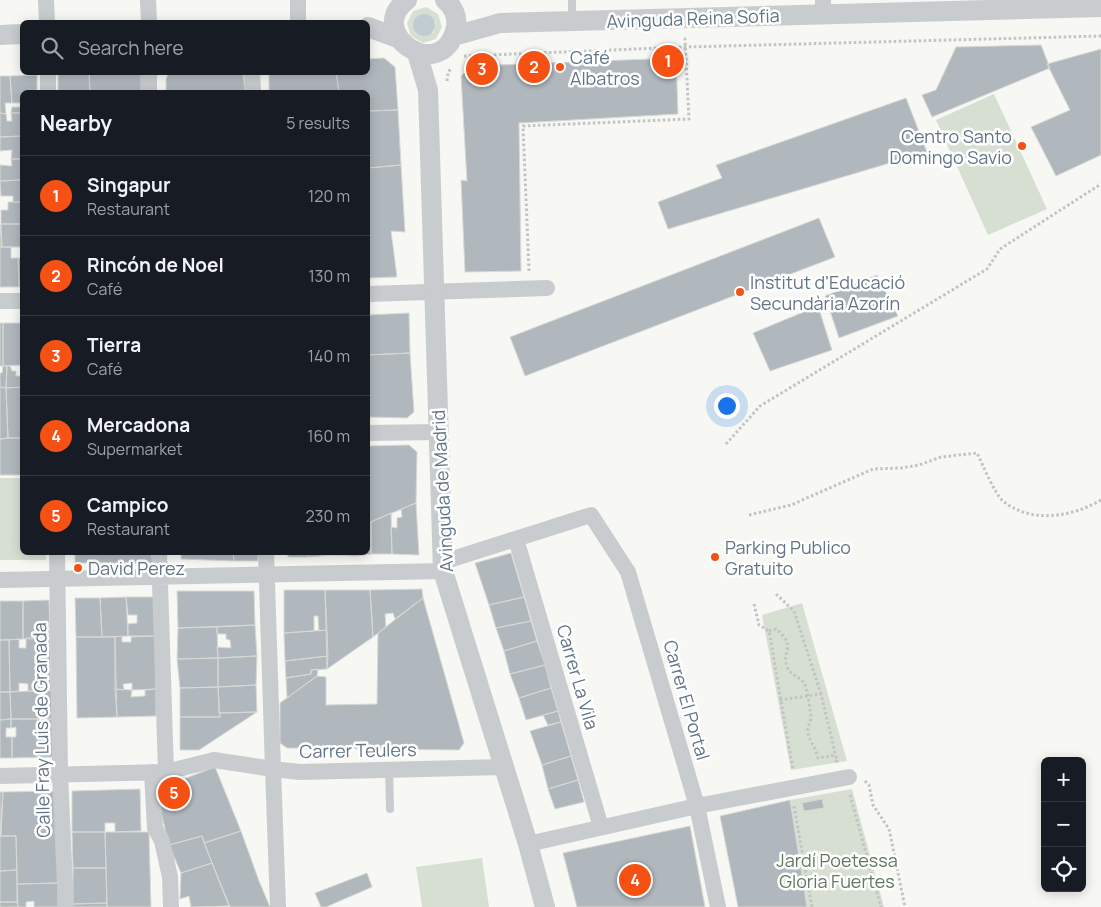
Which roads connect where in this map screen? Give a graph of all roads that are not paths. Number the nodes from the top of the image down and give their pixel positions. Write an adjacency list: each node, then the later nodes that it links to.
1 (46, 0): 10 (street)
2 (148, 0): 11 (street)
3 (298, 0): 12 (street)
4 (572, 0): 13 (lane)
5 (968, 5): 8 (street, Avinguda Reina Sofia); 9 (street, Avinguda Reina Sofia)
6 (450, 6): 14 (street, Avinguda Reina Sofia); 19 (street)
7 (402, 7): 15 (street); 20 (street)
8 (823, 7): 13 (street, Avinguda Reina Sofia)
9 (1101, 7)
10 (47, 20)
11 (149, 20)
12 (298, 20)
13 (572, 21): 14 (street, Avinguda Reina Sofia)
14 (495, 24): 19 (street, Avinguda Reina Sofia)
15 (370, 26)
16 (370, 28): 20 (street)
17 (0, 34): 18 (street)
18 (20, 34)
19 (454, 36): 21 (street)
20 (398, 38): 22 (street)
21 (439, 51): 22 (street); 29 (street, Avinguda de Madrid)
22 (417, 53): 29 (street, Avinguda de Madrid)
23 (48, 75): 26 (street)
24 (149, 75): 27 (street)
25 (252, 75): 28 (street)
26 (48, 90)
27 (150, 90)
28 (253, 90)
29 (428, 90): 31 (street, Avinguda de Madrid)
30 (547, 288): 31 (street)
31 (434, 292): 32 (street); 36 (street, Avinguda de Madrid)
32 (370, 294)
33 (0, 301): 34 (street)
34 (20, 301)
35 (370, 432): 36 (street)
36 (439, 432): 41 (street, Avinguda de Madrid)
37 (516, 539): 41 (street); 53 (street, Carrer El Portal); 55 (street, Carrer La Vila)
38 (57, 555): 44 (street, Calle Fray Luis de Granada)
39 (159, 555): 43 (street)
40 (266, 555): 42 (street)
41 (443, 566): 42 (street); 46 (street, Avinguda de Madrid)
42 (267, 575): 43 (street); 47 (street)
43 (159, 577): 44 (street); 49 (street)
44 (58, 579): 45 (street); 50 (street, Calle Fray Luis de Granada)
45 (0, 580)
46 (504, 767): 48 (street, Carrer Teulers); 56 (street, Avinguda de Madrid)
47 (273, 769): 48 (street, Carrer Teulers); 49 (street, Carrer Teulers); 59 (street)
48 (389, 769): 54 (lane)
49 (159, 772): 50 (street, Carrer Teulers); 58 (street)
50 (60, 774): 51 (street, Carrer Teulers); 57 (street, Calle Fray Luis de Granada)
51 (0, 776)
52 (849, 777): 53 (street)
53 (697, 806): 55 (street); 61 (street, Carrer El Portal)
54 (390, 809)
55 (601, 827): 56 (street)
56 (528, 844): 60 (street, Avinguda de Madrid)
57 (66, 907)
58 (171, 907)
59 (278, 907)
60 (545, 907)
61 (718, 907)

